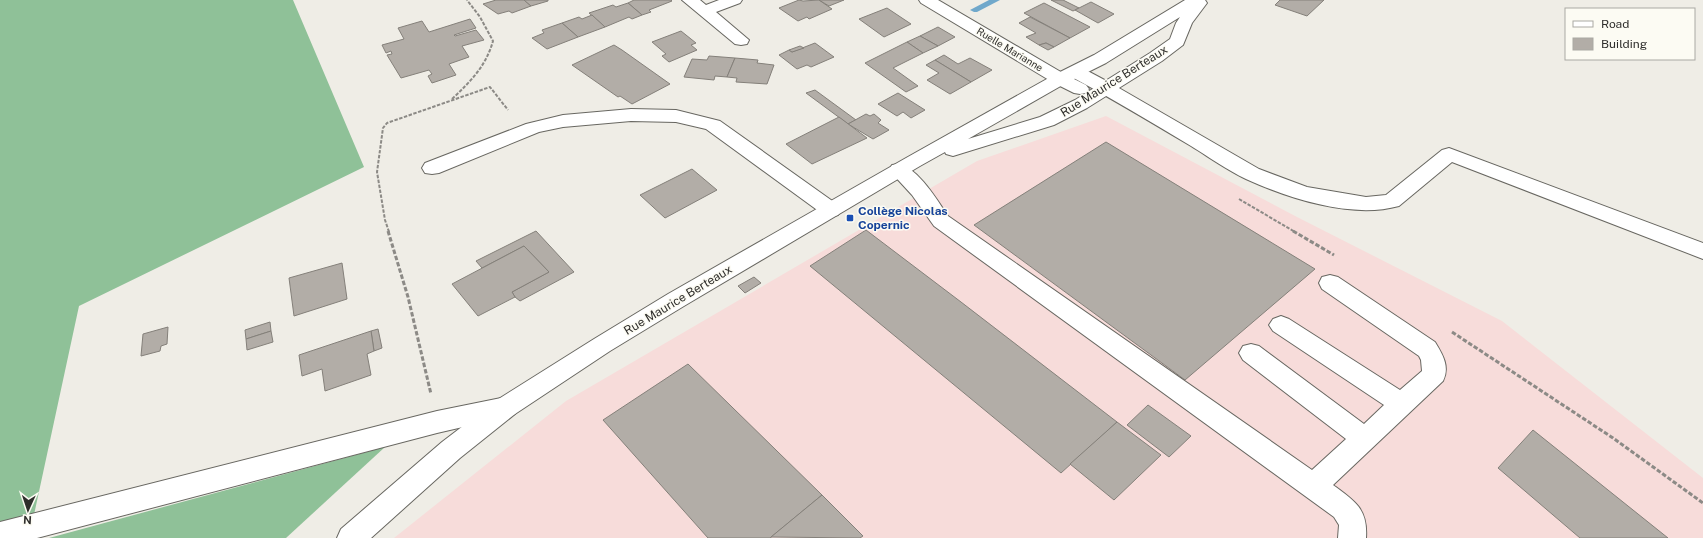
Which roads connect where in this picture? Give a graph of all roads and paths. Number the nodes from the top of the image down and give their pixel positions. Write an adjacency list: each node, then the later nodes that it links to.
1 (467, 0): 11 (path)
2 (690, 0): 7 (main road)
3 (734, 0): 7 (main road)
4 (927, 0): 9 (main road, Ruelle Marianne)
5 (1196, 0): 9 (main road, Rue Maurice Berteaux)
6 (1201, 0): 10 (main road, Rue Maurice Berteaux)
7 (704, 11): 8 (main road)
8 (741, 40)
9 (1068, 75): 10 (main road, Ruelle Marianne); 13 (main road, Rue Maurice Berteaux)
10 (1100, 92): 13 (main road, Rue Maurice Berteaux); 16 (main road, Ruelle Marianne)
11 (450, 101): 12 (path); 22 (path)
12 (508, 111)
13 (906, 166): 15 (main road, Rue Maurice Berteaux); 24 (main road)
14 (432, 168): 15 (main road)
15 (831, 210): 21 (main road, Rue Maurice Berteaux)
16 (1703, 251)
17 (1330, 283): 20 (main road)
18 (1280, 325): 20 (main road)
19 (1251, 353): 23 (main road)
20 (1402, 404): 23 (main road)
21 (506, 408): 22 (main road); 26 (main road, Rue Maurice Berteaux)
22 (437, 422): 25 (main road)
23 (1365, 439): 24 (main road)
24 (1314, 486): 27 (main road)
25 (0, 535)
26 (351, 538)
27 (1352, 538)

